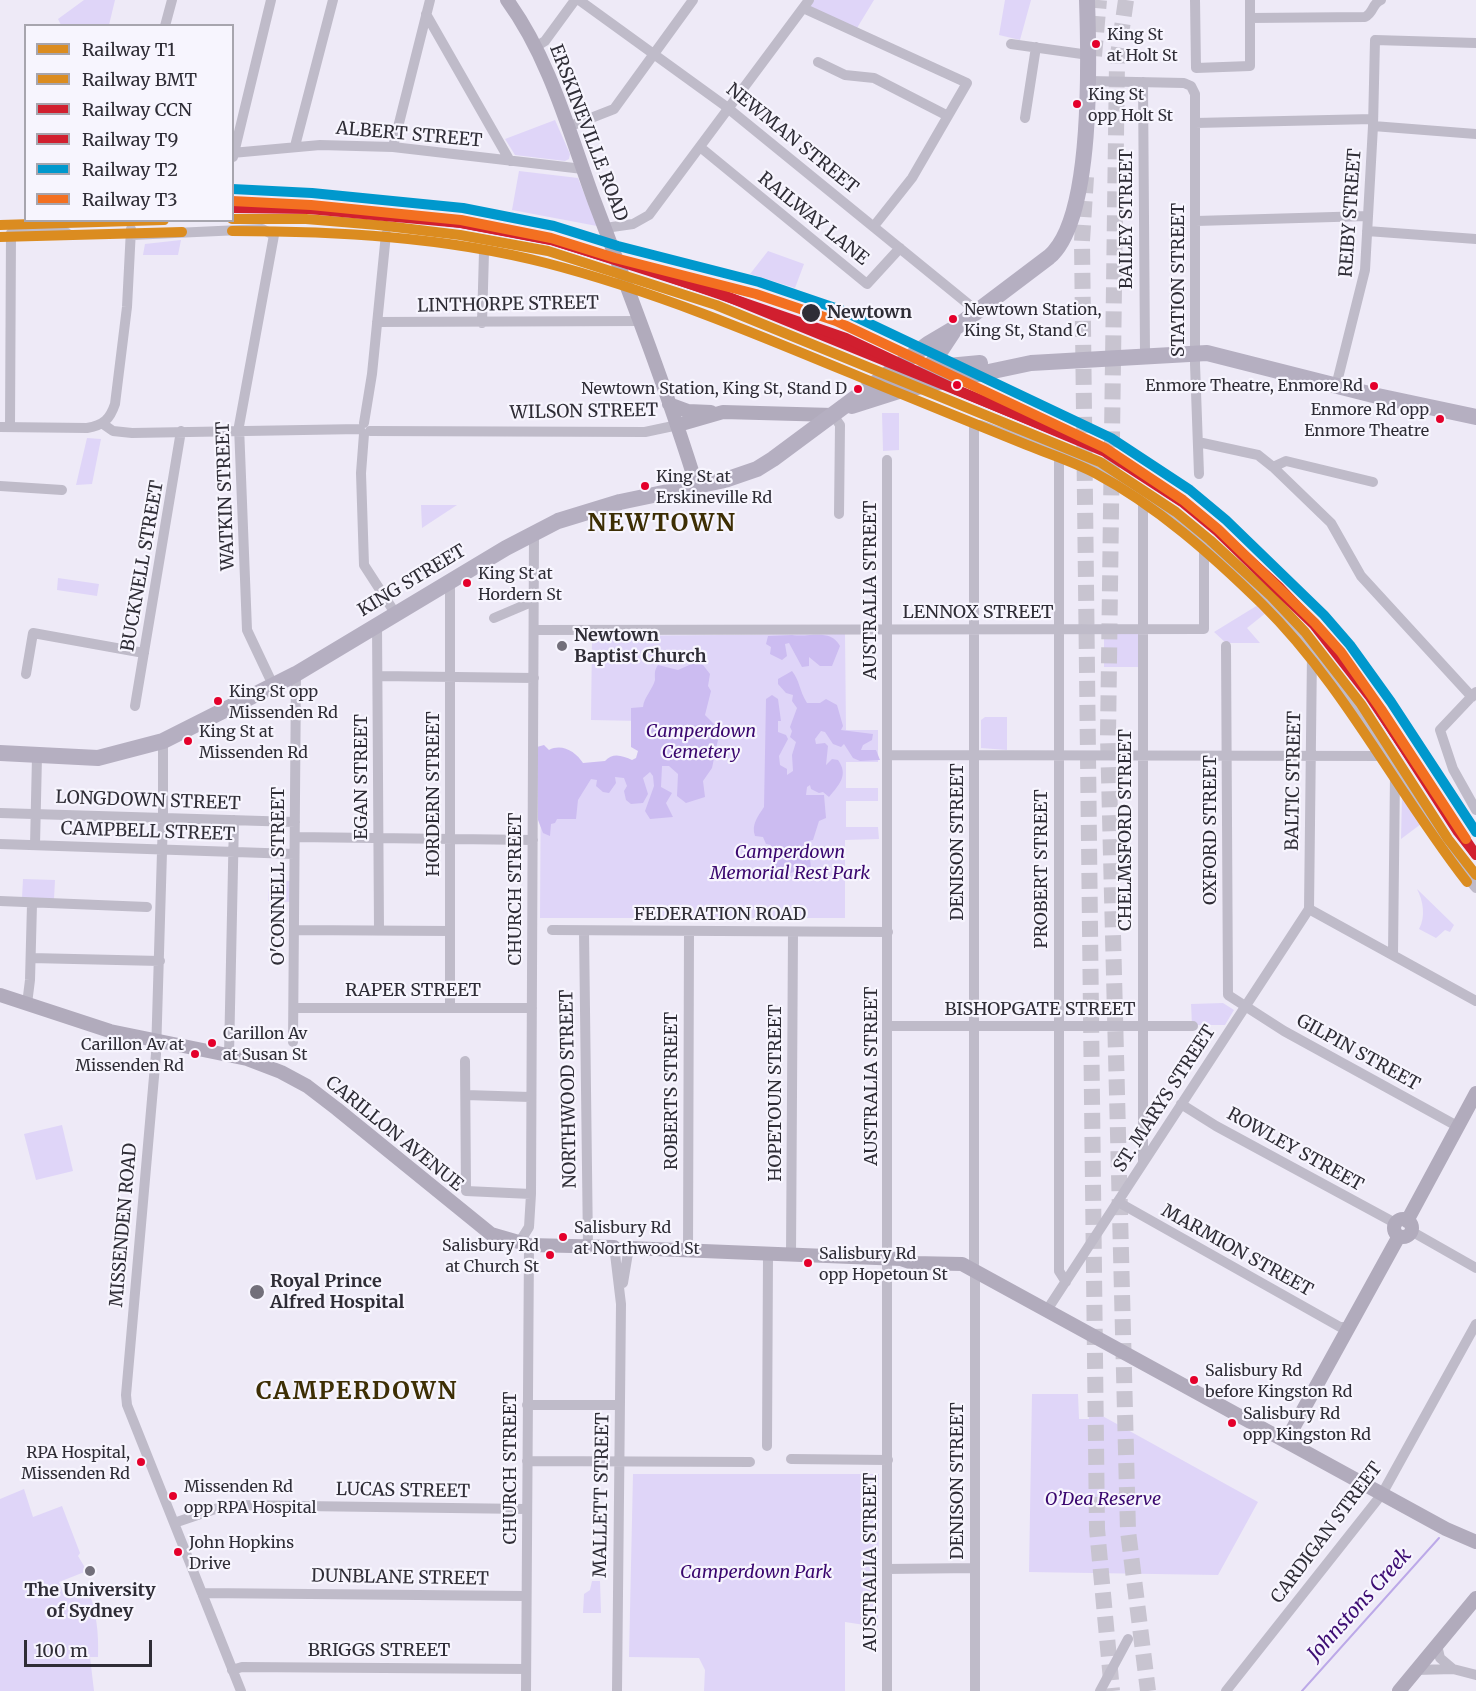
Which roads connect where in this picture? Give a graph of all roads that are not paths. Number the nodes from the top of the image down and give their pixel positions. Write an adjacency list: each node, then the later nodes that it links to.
1 (172, 0): 15 (street)
2 (271, 0): 35 (street)
3 (333, 0): 32 (street)
4 (430, 0): 13 (street)
5 (507, 0): 18 (main road, ERSKINEVILLE ROAD)
6 (577, 0): 18 (street); 20 (street, NEWMAN STREET)
7 (693, 0): 20 (street)
8 (1087, 0): 21 (highway, KING STREET)
9 (1195, 0): 14 (street)
10 (1250, 0): 14 (street)
11 (1381, 0): 14 (street)
12 (806, 4): 25 (street); 26 (street)
13 (426, 14): 33 (street); 37 (street)
14 (1250, 18)
15 (166, 24)
16 (1476, 43): 28 (street, REIBY STREET)
17 (1011, 44): 19 (street)
18 (537, 46): 30 (main road, ERSKINEVILLE ROAD)
19 (1036, 48): 21 (street); 27 (street)
20 (654, 53): 25 (street, NEWMAN STREET); 30 (street)
21 (1089, 55): 23 (highway, KING STREET)
22 (818, 62): 26 (street)
23 (1089, 81): 24 (street); 50 (highway, KING STREET)
24 (1143, 82): 29 (street, STATION STREET); 56 (street, BAILEY STREET)
25 (729, 108): 34 (street); 41 (street, NEWMAN STREET)
26 (948, 116): 41 (street)
27 (1025, 118)
28 (1373, 122): 29 (street); 31 (street); 39 (street, REIBY STREET)
29 (1195, 123): 40 (street, STATION STREET)
30 (568, 127): 38 (main road, ERSKINEVILLE ROAD)
31 (1476, 134)
32 (295, 146): 33 (street, ALBERT STREET); 36 (street, ALBERT STREET)
33 (393, 147): 37 (street, ALBERT STREET)
34 (700, 147): 42 (street); 47 (street, RAILWAY LANE)
35 (234, 150)
36 (234, 154)
37 (510, 161): 38 (street, ALBERT STREET)
38 (583, 169): 42 (main road, ERSKINEVILLE ROAD)
39 (1368, 216): 40 (street); 43 (street, REIBY STREET)
40 (1196, 221): 55 (street, STATION STREET)
41 (874, 226): 47 (street, NEWMAN STREET)
42 (606, 230): 51 (main road, ERSKINEVILLE ROAD)
43 (1367, 231): 46 (street); 60 (street, REIBY STREET)
44 (67, 233): 49 (street)
45 (386, 234): 52 (street)
46 (1476, 239)
47 (900, 248): 50 (street, NEWMAN STREET)
48 (484, 252): 53 (street)
49 (6, 284): 68 (street)
50 (978, 312): 54 (highway, KING STREET)
51 (640, 321): 53 (street, LINTHORPE STREET); 62 (main road, ERSKINEVILLE ROAD)
52 (377, 322): 53 (street, LINTHORPE STREET); 69 (street)
53 (482, 322)
54 (955, 328): 58 (highway, KING STREET); 59 (highway, KING STREET)
55 (1196, 352): 56 (highway); 60 (highway); 72 (street, STATION STREET)
56 (1145, 355): 57 (highway)
57 (1031, 363): 58 (highway); 61 (highway)
58 (929, 370): 59 (highway); 61 (highway, KING STREET)
59 (874, 385): 64 (highway, KING STREET)
60 (1336, 386): 65 (highway)
61 (913, 388): 64 (highway, KING STREET)
62 (669, 404): 63 (main road); 67 (main road, ERSKINEVILLE ROAD)
63 (723, 412): 64 (main road, WILSON STREET); 67 (main road, WILSON STREET)
64 (835, 413): 79 (highway, KING STREET); 82 (street)
65 (1476, 417)
66 (103, 424): 68 (street, WILSON STREET); 70 (street, WILSON STREET); 71 (street, WATKIN STREET)
67 (678, 425): 69 (street, WILSON STREET); 79 (main road, ERSKINEVILLE ROAD)
68 (5, 427)
69 (365, 429): 71 (street, WILSON STREET); 87 (street)
70 (181, 431): 71 (street, WILSON STREET); 96 (street, BUCKNELL STREET)
71 (240, 431): 103 (street, WATKIN STREET)
72 (1198, 442): 75 (street); 76 (street, STATION STREET)
73 (1059, 454): 81 (street); 91 (street, DENISON STREET); 92 (street, PROBERT STREET)
74 (887, 460): 90 (street, AUSTRALIA STREET)
75 (1273, 468): 77 (street); 104 (street)
76 (1199, 474)
77 (1373, 482)
78 (0, 485): 80 (street)
79 (697, 487): 83 (highway, KING STREET)
80 (62, 490)
81 (1143, 498): 84 (street); 93 (street, CHELMSFORD STREET)
82 (839, 514)
83 (534, 533): 85 (highway, KING STREET); 86 (street, CHURCH STREET)
84 (1204, 544): 93 (street, LENNOX STREET); 97 (street)
85 (450, 580): 87 (highway, KING STREET); 101 (street, HORDERN STREET)
86 (534, 601): 88 (street); 94 (street, CHURCH STREET)
87 (395, 613): 89 (highway, KING STREET)
88 (494, 618)
89 (377, 624): 99 (highway, KING STREET); 100 (street, EGAN STREET)
90 (888, 629): 91 (street, LENNOX STREET); 94 (street, LENNOX STREET); 108 (street, AUSTRALIA STREET)
91 (974, 629): 92 (street, LENNOX STREET); 109 (street, DENISON STREET)
92 (1059, 629): 93 (street, LENNOX STREET); 110 (street, PROBERT STREET)
93 (1143, 629): 112 (street, CHELMSFORD STREET)
94 (535, 630): 102 (street, CHURCH STREET)
95 (1226, 646): 113 (street, OXFORD STREET)
96 (144, 653): 98 (street); 105 (street, BUCKNELL STREET)
97 (1312, 653): 114 (street, BALTIC STREET); 115 (street)
98 (26, 674)
99 (296, 674): 103 (highway, KING STREET); 122 (street, O'CONNELL STREET)
100 (379, 676): 101 (street); 124 (street, EGAN STREET)
101 (450, 677): 102 (street); 125 (street, HORDERN STREET)
102 (534, 678): 126 (street, CHURCH STREET)
103 (273, 685): 106 (highway, KING STREET)
104 (1474, 694): 117 (street)
105 (135, 706)
106 (163, 741): 111 (highway, KING STREET); 120 (street, MISSENDEN ROAD)
107 (0, 753): 111 (highway, KING STREET)
108 (888, 755): 109 (street); 144 (street, AUSTRALIA STREET)
109 (975, 755): 110 (street); 156 (street, DENISON STREET)
110 (1059, 755): 112 (street); 157 (street, PROBERT STREET)
111 (38, 756): 119 (street)
112 (1142, 756): 113 (street); 158 (street, CHELMSFORD STREET)
113 (1227, 756): 114 (street); 151 (street, OXFORD STREET)
114 (1311, 756): 115 (street); 136 (street, BALTIC STREET)
115 (1384, 756): 116 (street)
116 (1395, 773): 132 (street); 145 (street)
117 (1476, 810)
118 (0, 813): 119 (street, LONGDOWN STREET)
119 (36, 814): 120 (street, LONGDOWN STREET); 128 (street)
120 (163, 818): 121 (street, LONGDOWN STREET); 129 (street, MISSENDEN ROAD)
121 (234, 820): 122 (street, LONGDOWN STREET); 130 (street)
122 (295, 822): 123 (street, O'CONNELL STREET)
123 (295, 837): 124 (street); 131 (street, O'CONNELL STREET)
124 (377, 838): 125 (street); 138 (street, EGAN STREET)
125 (450, 838): 126 (street); 142 (street, HORDERN STREET)
126 (533, 840): 154 (street, CHURCH STREET)
127 (0, 844): 128 (street, CAMPBELL STREET)
128 (34, 845): 129 (street, CAMPBELL STREET)
129 (162, 850): 130 (street, CAMPBELL STREET); 147 (street, MISSENDEN ROAD)
130 (233, 852): 131 (street, CAMPBELL STREET); 162 (street)
131 (294, 854): 137 (street, O'CONNELL STREET)
132 (1476, 888)
133 (0, 901): 134 (street)
134 (32, 904): 135 (street); 146 (street)
135 (147, 907)
136 (1309, 909): 145 (street); 151 (street, ST. MARYS STREET)
137 (295, 930): 138 (street); 153 (street, O'CONNELL STREET)
138 (379, 930): 142 (street)
139 (552, 930): 140 (street, FEDERATION ROAD)
140 (584, 931): 141 (street, FEDERATION ROAD); 174 (street, NORTHWOOD STREET)
141 (689, 931): 143 (street, FEDERATION ROAD); 176 (street, ROBERTS STREET)
142 (450, 932): 152 (street, HORDERN STREET)
143 (793, 932): 144 (street, FEDERATION ROAD); 178 (street, HOPETOUN STREET)
144 (888, 932): 155 (street, AUSTRALIA STREET)
145 (1393, 954): 149 (street)
146 (32, 958): 147 (street); 150 (street)
147 (160, 961): 160 (street, MISSENDEN ROAD)
148 (0, 996): 150 (main road, CARILLON AVENUE)
149 (1476, 1001)
150 (27, 1004): 160 (main road, CARILLON AVENUE)
151 (1245, 1006): 167 (street, ST. MARYS STREET); 168 (street, GILPIN STREET)
152 (450, 1007): 153 (street, RAPER STREET); 154 (street, RAPER STREET)
153 (295, 1008): 161 (street, O'CONNELL STREET)
154 (532, 1008): 166 (street, CHURCH STREET)
155 (888, 1026): 156 (street, BISHOPGATE STREET); 179 (street, AUSTRALIA STREET)
156 (975, 1026): 157 (street, BISHOPGATE STREET); 180 (street, DENISON STREET)
157 (1059, 1026): 158 (street, BISHOPGATE STREET); 182 (street, PROBERT STREET)
158 (1143, 1026): 159 (street, BISHOPGATE STREET); 169 (street, CHELMSFORD STREET)
159 (1193, 1026)
160 (157, 1040): 162 (main road, CARILLON AVENUE); 198 (street, MISSENDEN ROAD)
161 (293, 1042)
162 (229, 1055): 173 (main road, CARILLON AVENUE)
163 (465, 1061): 165 (street)
164 (1476, 1094): 168 (main road)
165 (466, 1095): 166 (street); 170 (street)
166 (530, 1097): 170 (street, CHURCH STREET)
167 (1181, 1104): 169 (street, ST. MARYS STREET); 172 (street, ROWLEY STREET)
168 (1457, 1126): 172 (main road)
169 (1143, 1162): 171 (street, ST. MARYS STREET)
170 (531, 1194): 173 (street, CHURCH STREET)
171 (1118, 1202): 182 (street, ST. MARYS STREET); 185 (street, MARMION STREET)
172 (1403, 1228): 181 (street, ROWLEY STREET); 185 (main road)
173 (524, 1244): 174 (main road, CARILLON AVENUE); 187 (street, CHURCH STREET)
174 (588, 1247): 175 (main road, CARILLON AVENUE)
175 (621, 1251): 176 (main road, CARILLON AVENUE); 188 (street, MALLETT STREET)
176 (688, 1251): 177 (main road, CARILLON AVENUE)
177 (768, 1255): 178 (main road, CARILLON AVENUE); 190 (street)
178 (791, 1255): 179 (main road, CARILLON AVENUE)
179 (894, 1259): 180 (main road, CARILLON AVENUE); 193 (street, AUSTRALIA STREET)
180 (974, 1267): 183 (main road); 186 (main road); 200 (street, DENISON STREET)
181 (1476, 1268)
182 (1066, 1282): 183 (street, ST. MARYS STREET)
183 (1049, 1307): 186 (main road)
184 (1476, 1324): 196 (street, CARDIGAN STREET)
185 (1343, 1330): 189 (main road)
186 (1108, 1343): 189 (main road)
187 (527, 1405): 188 (street); 194 (street, CHURCH STREET)
188 (620, 1405): 192 (street, MALLETT STREET)
189 (1286, 1441): 196 (main road)
190 (767, 1446)
191 (791, 1459): 193 (street)
192 (619, 1460): 194 (street); 195 (street); 214 (street, MALLETT STREET)
193 (888, 1460): 201 (street, AUSTRALIA STREET)
194 (527, 1461): 197 (street, CHURCH STREET)
195 (750, 1462)
196 (1382, 1494): 199 (main road); 218 (street, CARDIGAN STREET)
197 (526, 1509): 198 (street, LUCAS STREET); 203 (street, CHURCH STREET)
198 (174, 1523): 202 (street, MISSENDEN ROAD)
199 (1476, 1542)
200 (975, 1568): 201 (street); 216 (street, DENISON STREET)
201 (887, 1569): 215 (street, AUSTRALIA STREET)
202 (202, 1593): 203 (street, DUNBLANE STREET); 209 (street, MISSENDEN ROAD)
203 (526, 1596): 207 (street, CHURCH STREET)
204 (1476, 1598): 206 (main road)
205 (1128, 1639): 217 (street)
206 (1437, 1646): 208 (street); 210 (main road)
207 (526, 1669): 209 (street, BRIGGS STREET); 213 (street, CHURCH STREET)
208 (1453, 1669): 210 (street); 211 (street)
209 (232, 1670): 212 (street, MISSENDEN ROAD)
210 (1416, 1670): 219 (main road)
211 (1476, 1675)
212 (241, 1691)
213 (526, 1691)
214 (617, 1691)
215 (887, 1691)
216 (975, 1691)
217 (1100, 1691)
218 (1226, 1691)
219 (1399, 1691)

